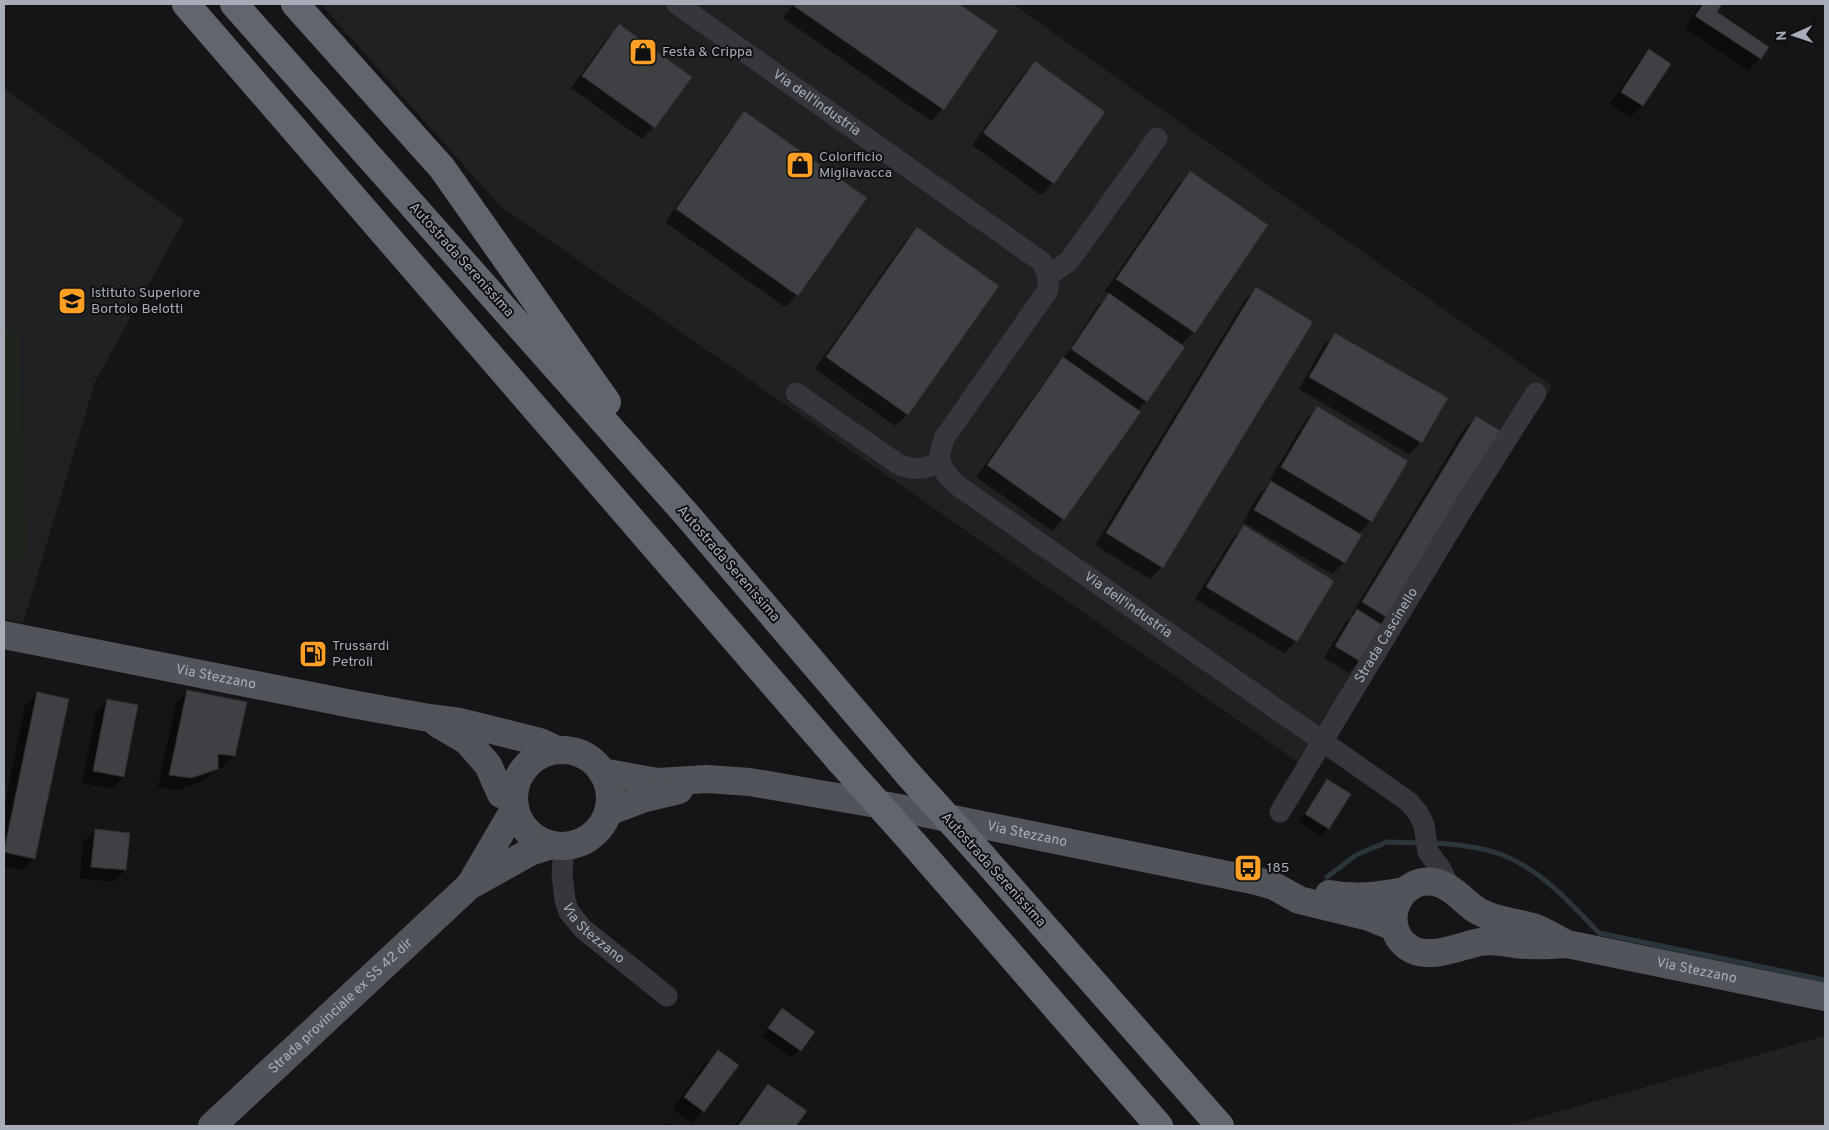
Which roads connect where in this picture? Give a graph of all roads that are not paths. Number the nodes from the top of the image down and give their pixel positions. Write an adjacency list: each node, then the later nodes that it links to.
1 (186, 4): 32 (highway, bridge)
2 (234, 4): 10 (highway, Autostrada Serenissima)
3 (294, 4): 10 (highway)
4 (677, 4): 6 (street, Via dell'industria)
5 (1157, 138): 6 (street)
6 (1048, 276): 9 (street)
7 (796, 393): 9 (street)
8 (1536, 393): 13 (street, Strada Cascinello)
9 (939, 462): 13 (street, Via dell'industria)
10 (687, 515): 33 (highway, Autostrada Serenissima, bridge)
11 (4, 635): 12 (main road, Via Stezzano)
12 (429, 718): 14 (main road, Via Stezzano); 17 (main road, Via Stezzano)
13 (1322, 741): 19 (street, Strada Cascinello); 21 (street)
14 (557, 750): 15 (main road, Via Stezzano); 17 (main road)
15 (602, 772): 16 (main road, Via Stezzano); 18 (main road)
16 (750, 782): 18 (main road, Via Stezzano); 23 (main road, Via Stezzano)
17 (514, 803): 20 (main road, Via Stezzano); 22 (main road, Strada provinciale ex SS 42 dir)
18 (608, 812): 20 (main road)
19 (1280, 812)
20 (558, 846): 22 (main road, Strada provinciale ex SS 42 dir); 29 (street, Via Stezzano)
21 (1428, 852): 24 (street); 25 (street)
22 (470, 886): 31 (main road, Strada provinciale ex SS 42 dir)
23 (1274, 886): 24 (main road, Via Stezzano); 26 (main road, Via Stezzano)
24 (1408, 889): 25 (main road, Via Stezzano); 26 (main road)
25 (1452, 890): 27 (main road, Via Stezzano); 28 (main road)
26 (1394, 927): 28 (main road, Via Stezzano)
27 (1567, 944): 28 (main road, Via Stezzano); 30 (main road, Via Stezzano)
28 (1437, 952)
29 (667, 996)
30 (1825, 997)
31 (212, 1126)
32 (1160, 1126)
33 (1220, 1126)

